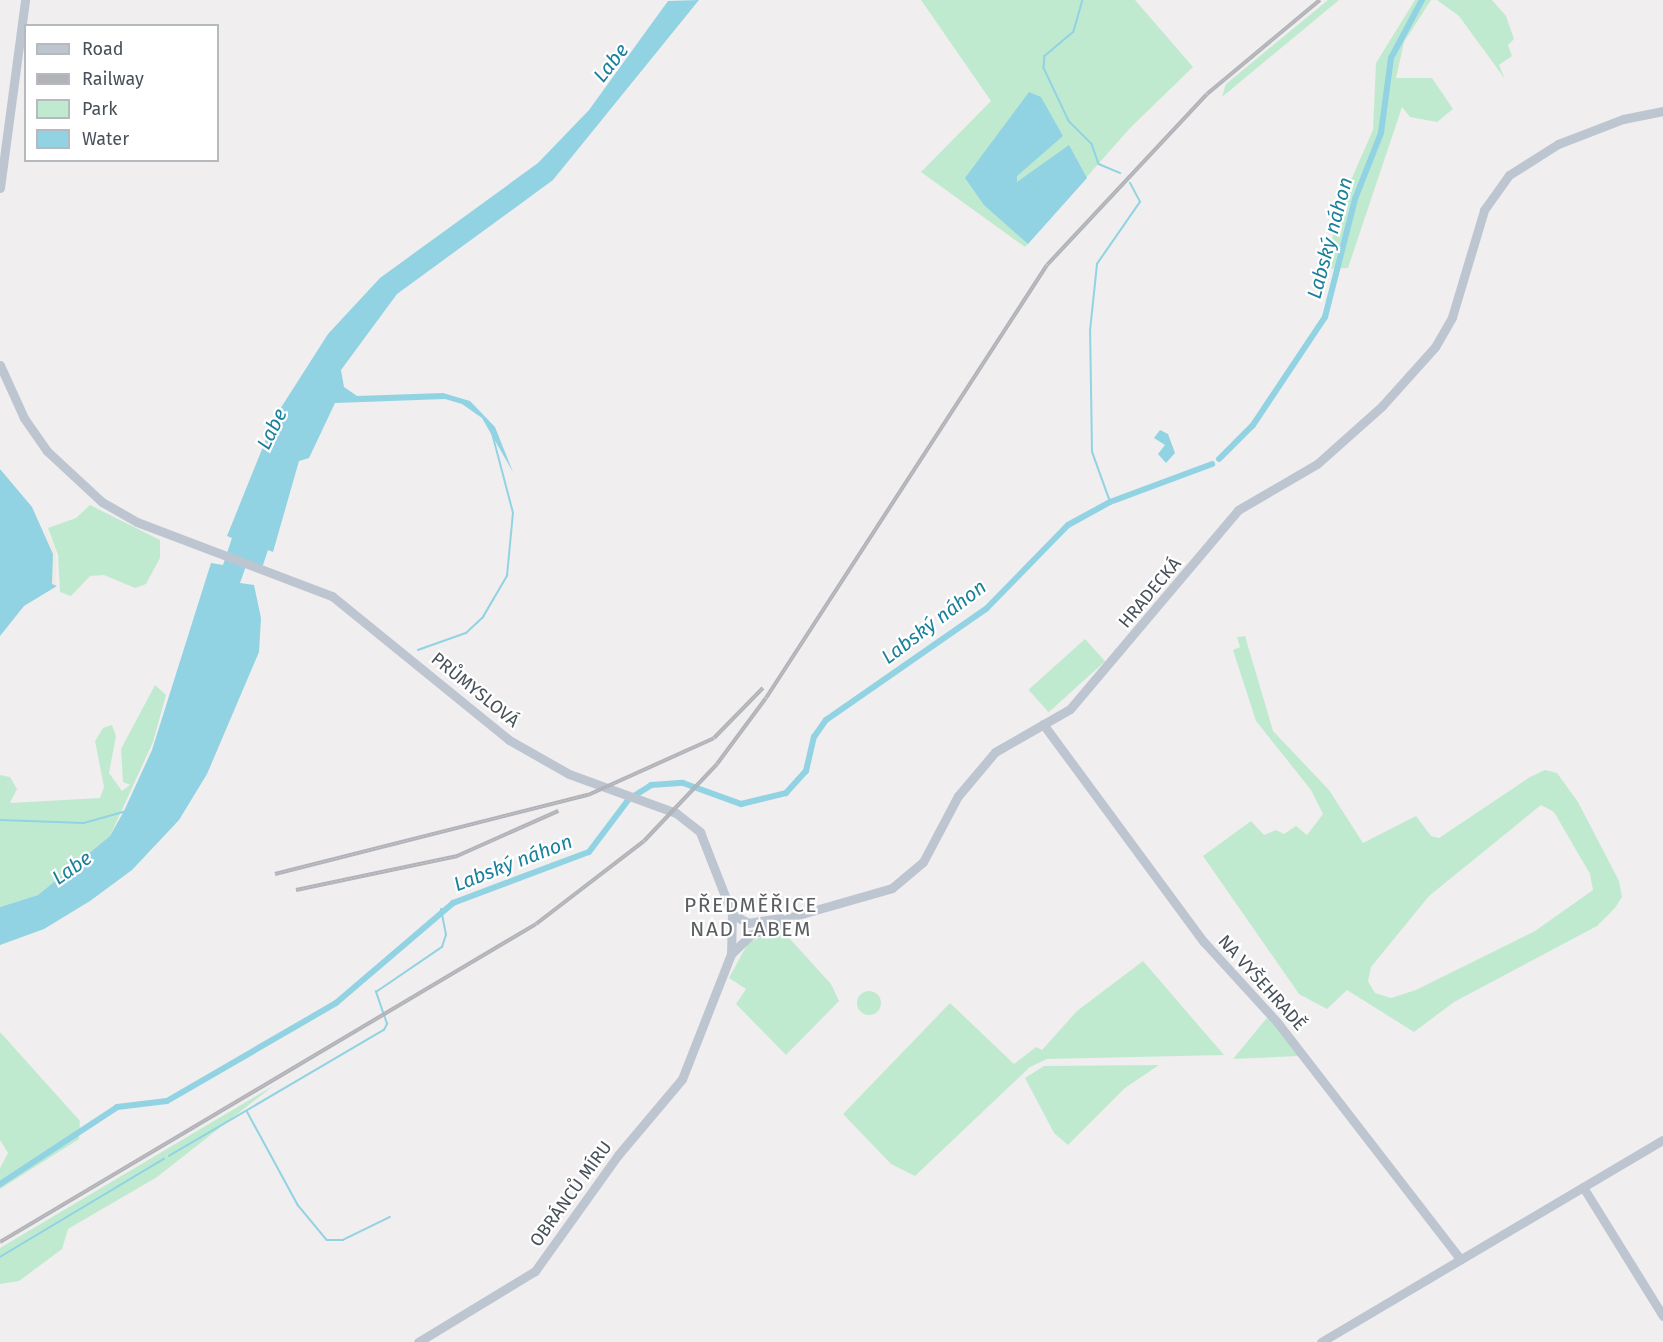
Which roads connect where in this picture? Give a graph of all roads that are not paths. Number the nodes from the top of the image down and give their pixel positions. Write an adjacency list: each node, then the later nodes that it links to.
1 (25, 0): 3 (street)
2 (1663, 111): 5 (street, HRADECKÁ)
3 (0, 188)
4 (0, 365): 6 (street, PRŮMYSLOVÁ)
5 (1043, 724): 7 (street, OBRÁNCŮ MÍRU); 12 (street, NA VYŠEHRADĚ)
6 (732, 914): 7 (street); 8 (street, PRŮMYSLOVÁ)
7 (791, 917): 9 (street, OBRÁNCŮ MÍRU)
8 (732, 937): 9 (street, OBRÁNCŮ MÍRU)
9 (731, 954): 14 (street, OBRÁNCŮ MÍRU)
10 (1663, 1140): 11 (street)
11 (1583, 1187): 12 (street); 13 (street)
12 (1460, 1259): 15 (street)
13 (1663, 1316)
14 (418, 1342)
15 (1321, 1342)

